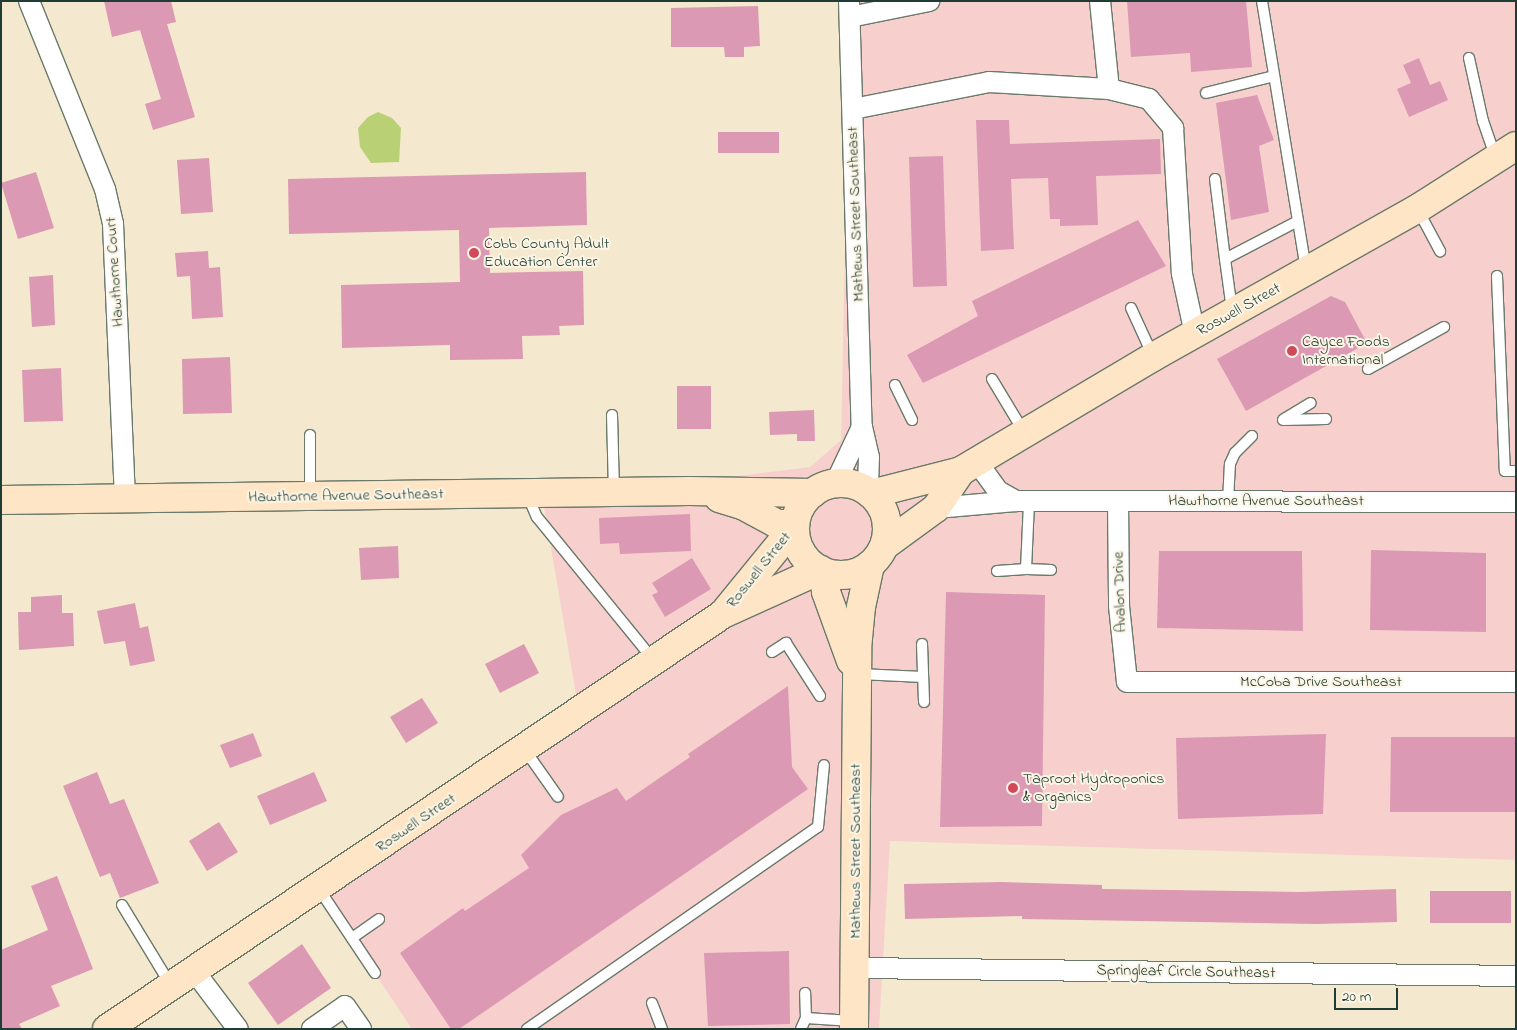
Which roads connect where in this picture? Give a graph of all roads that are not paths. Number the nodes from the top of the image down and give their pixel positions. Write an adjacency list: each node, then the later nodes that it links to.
1 (28, 1): 43 (street, Hawthorne Court)
2 (929, 1): 5 (street)
3 (1100, 1): 8 (street)
4 (1262, 1): 7 (lane)
5 (850, 9): 10 (street, Mathews Street Southeast)
6 (1469, 58): 11 (lane)
7 (1274, 76): 9 (lane); 14 (lane)
8 (1109, 88): 10 (street); 22 (street)
9 (1206, 93)
10 (853, 109): 31 (street, Mathews Street Southeast)
11 (1510, 151): 13 (street, Roswell Street)
12 (1215, 179): 16 (lane)
13 (1417, 209): 15 (lane); 17 (street, Roswell Street)
14 (1298, 220): 16 (lane); 17 (lane)
15 (1440, 251)
16 (1225, 259): 20 (lane)
17 (1307, 272): 20 (street, Roswell Street)
18 (1497, 276): 36 (lane)
19 (1131, 308): 23 (lane)
20 (1232, 314): 22 (street, Roswell Street)
21 (1444, 327): 24 (lane)
22 (1195, 334): 23 (street, Roswell Street)
23 (1153, 357): 32 (street, Roswell Street)
24 (1368, 369)
25 (992, 379): 32 (lane)
26 (896, 385): 30 (lane)
27 (1311, 404): 29 (lane)
28 (612, 415): 39 (lane)
29 (1326, 419)
30 (912, 420)
31 (862, 427): 37 (street, Mathews Street Southeast); 40 (street, Mathews Street Southeast)
32 (1025, 434): 35 (street, Roswell Street)
33 (310, 435): 42 (lane)
34 (1252, 436): 45 (lane)
35 (969, 467): 40 (street, Roswell Street); 46 (street); 49 (street, Roswell Street)
36 (1516, 471)
37 (824, 488): 38 (street, Hawthorne Avenue Southeast); 40 (street); 50 (street)
38 (690, 491): 39 (street, Hawthorne Avenue Southeast); 50 (street, Hawthorne Avenue Southeast)
39 (614, 492): 41 (street, Hawthorne Avenue Southeast)
40 (869, 493): 51 (street)
41 (527, 494): 42 (street, Hawthorne Avenue Southeast); 59 (lane)
42 (310, 497): 43 (street, Hawthorne Avenue Southeast)
43 (125, 499): 44 (street, Hawthorne Avenue Southeast)
44 (1, 500)
45 (1228, 501): 47 (street, Hawthorne Avenue Southeast); 48 (street, Hawthorne Avenue Southeast)
46 (1023, 502): 47 (street, Hawthorne Avenue Southeast); 49 (street, Hawthorne Avenue Southeast); 52 (lane)
47 (1118, 502): 62 (street, Avalon Drive)
48 (1516, 502)
49 (936, 508): 51 (street, Roswell Street)
50 (795, 525): 54 (street); 56 (street, Roswell Street)
51 (877, 556): 54 (street); 60 (street, Mathews Street Southeast)
52 (1026, 570): 53 (lane); 55 (lane)
53 (1051, 570)
54 (821, 571): 56 (street, Roswell Street); 60 (street, Mathews Street Southeast)
55 (997, 571)
56 (723, 614): 59 (street, Roswell Street)
57 (922, 644): 61 (lane)
58 (772, 652): 64 (lane)
59 (655, 661): 66 (street, Roswell Street)
60 (856, 674): 61 (lane); 73 (street, Mathews Street Southeast)
61 (923, 677): 65 (lane)
62 (1127, 682): 63 (street, McCoba Drive Southeast)
63 (1516, 682)
64 (820, 696)
65 (924, 702)
66 (525, 750): 68 (lane); 69 (street, Roswell Street)
67 (824, 765): 86 (lane)
68 (558, 797)
69 (318, 888): 72 (lane); 74 (street, Roswell Street)
70 (122, 905): 77 (lane)
71 (379, 919): 72 (lane)
72 (352, 938): 75 (lane)
73 (856, 968): 76 (street, Springleaf Circle Southeast); 81 (street, Mathews Street Southeast)
74 (195, 972): 77 (street, Roswell Street); 83 (street)
75 (375, 972)
76 (1516, 976)
77 (172, 987): 82 (street, Roswell Street)
78 (806, 993): 80 (lane)
79 (652, 1003): 87 (lane)
80 (806, 1018): 81 (lane); 88 (lane)
81 (854, 1025)
82 (107, 1029)
83 (238, 1029)
84 (312, 1029): 85 (street)
85 (361, 1029)
86 (527, 1029)
87 (662, 1029)
88 (801, 1029)

